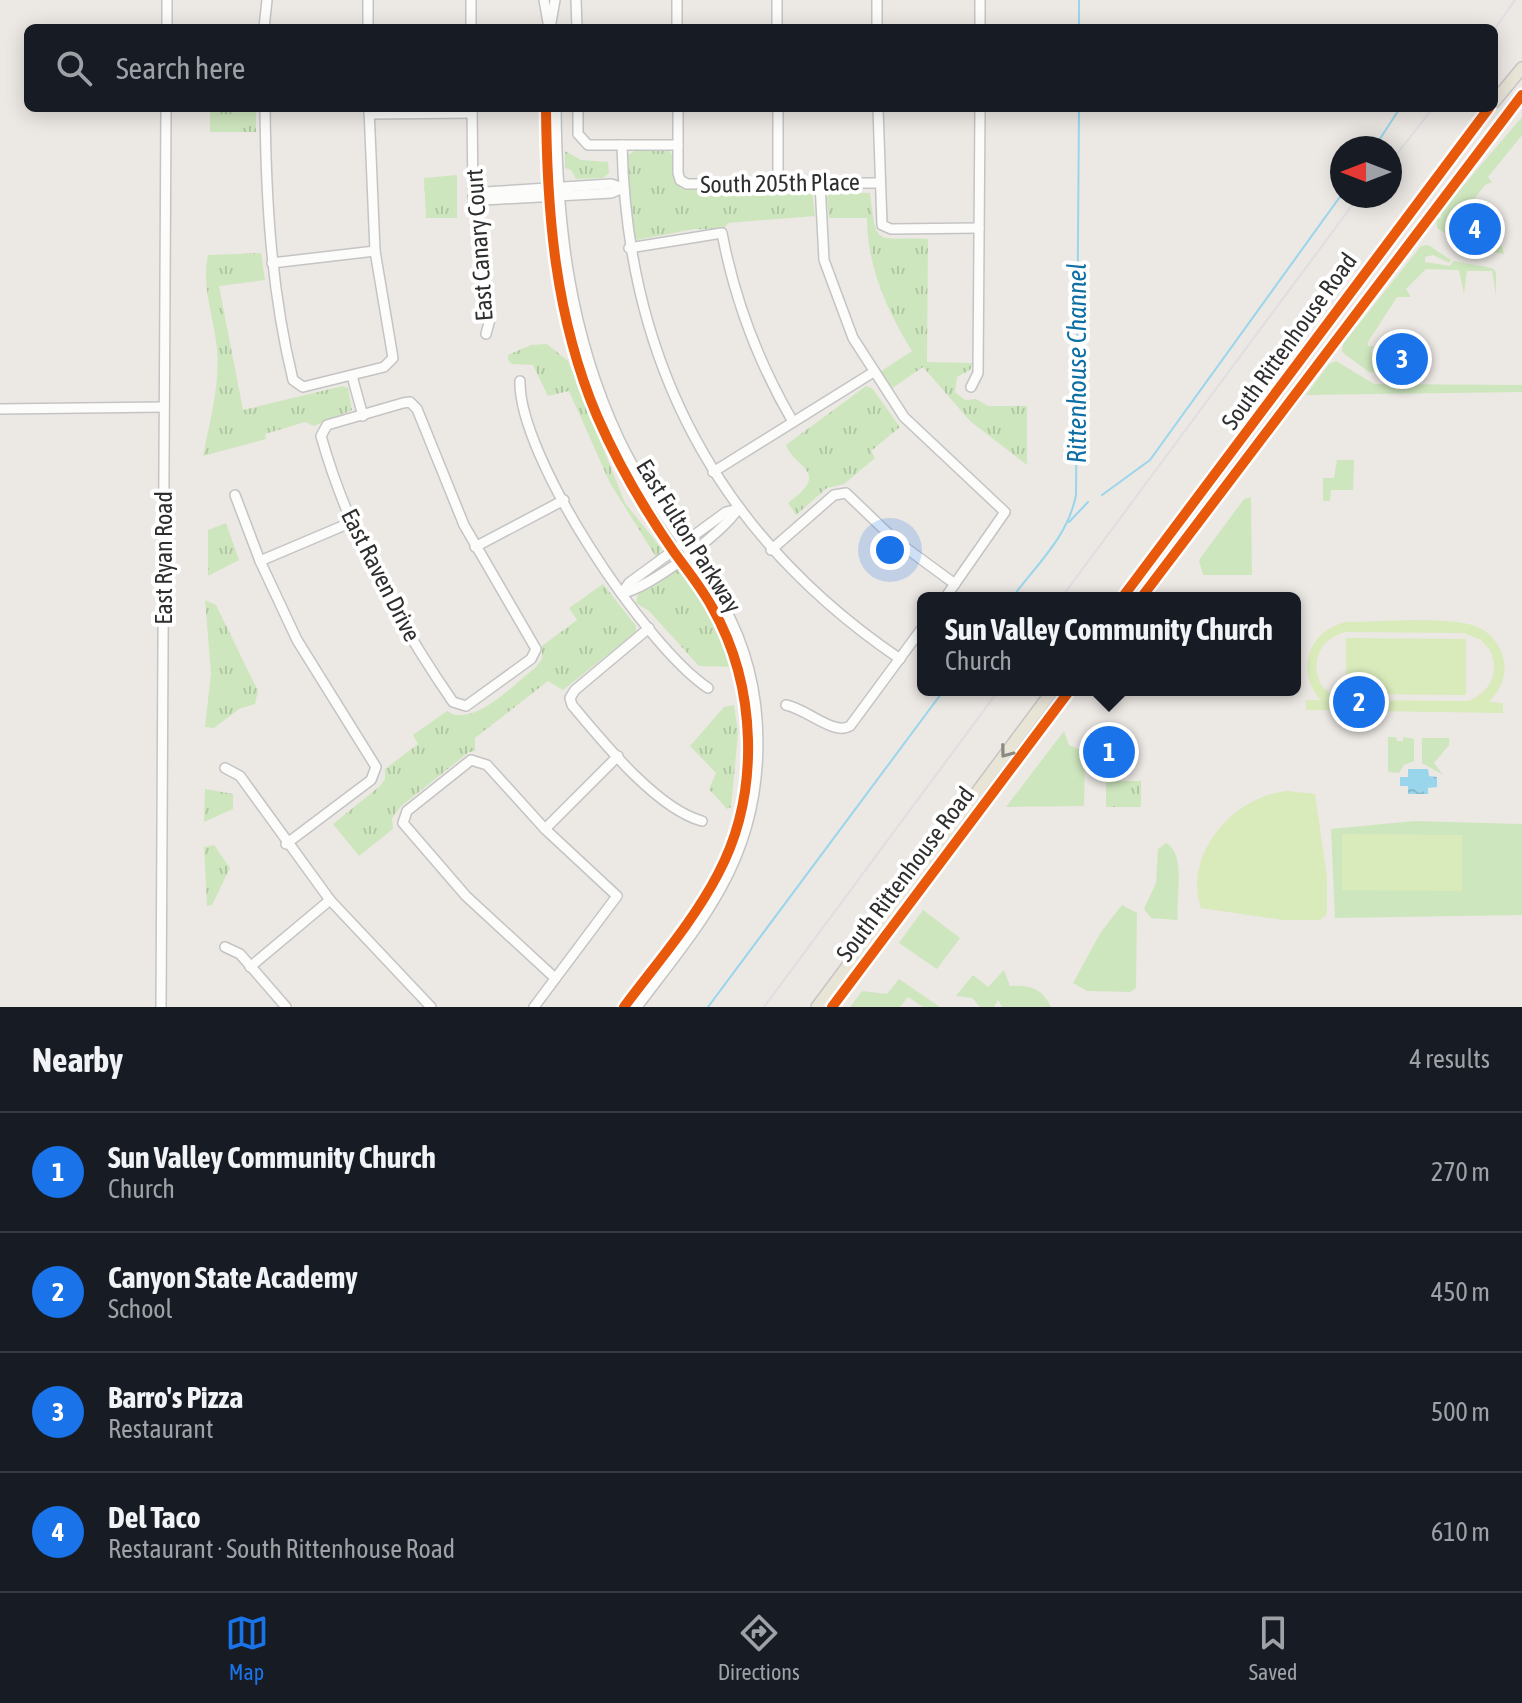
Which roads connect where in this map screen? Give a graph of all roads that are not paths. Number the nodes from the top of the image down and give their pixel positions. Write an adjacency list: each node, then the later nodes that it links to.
1 (167, 0): 12 (street)
2 (267, 0): 13 (street)
3 (368, 0): 14 (street)
4 (471, 0): 15 (street)
5 (544, 0): 16 (street)
6 (555, 0): 17 (street)
7 (576, 0): 18 (street)
8 (677, 0): 19 (street)
9 (777, 0): 20 (street)
10 (877, 0): 21 (street)
11 (980, 0): 22 (street)
12 (167, 24)
13 (264, 24)
14 (368, 24)
15 (471, 24)
16 (549, 24)
17 (551, 24)
18 (577, 24)
19 (677, 24)
20 (777, 24)
21 (877, 24)
22 (980, 24)
23 (1522, 69): 25 (main road)
24 (1522, 95): 48 (main road, South Rittenhouse Road)
25 (1498, 97)
26 (166, 112): 59 (street, East Ryan Road)
27 (265, 112): 51 (street)
28 (369, 112): 50 (street)
29 (472, 112): 46 (street, East Canary Court)
30 (546, 112): 45 (street, East Fulton Parkway)
31 (556, 112): 45 (street, East Fulton Parkway)
32 (578, 112): 38 (street, South 205th Place)
33 (678, 112): 39 (street)
34 (778, 112): 43 (street)
35 (878, 112): 42 (street)
36 (980, 112): 47 (street)
37 (1486, 112): 40 (main road, South Rittenhouse Road)
38 (622, 145): 39 (street, South 205th Place); 44 (street)
39 (678, 145): 43 (street, South 205th Place)
40 (1443, 165): 48 (main road); 52 (main road, South Rittenhouse Road)
41 (820, 183): 42 (street, South 205th Place); 43 (street, South 205th Place); 55 (street)
42 (879, 183): 47 (street)
43 (778, 184)
44 (623, 188): 45 (street); 49 (street)
45 (552, 192): 46 (street); 70 (street, East Fulton Parkway)
46 (473, 197): 53 (street, East Canary Court)
47 (979, 228): 58 (street)
48 (1418, 228): 54 (main road, South Rittenhouse Road)
49 (629, 248): 62 (street); 63 (street)
50 (375, 251): 51 (street); 56 (street)
51 (272, 263): 56 (street)
52 (1348, 294): 54 (main road); 71 (main road, South Rittenhouse Road)
53 (486, 334)
54 (1329, 347): 73 (main road, South Rittenhouse Road)
55 (872, 373): 62 (street); 74 (street)
56 (352, 376): 61 (street)
57 (520, 381): 65 (street)
58 (971, 387)
59 (164, 407): 60 (street); 96 (street, East Ryan Road)
60 (0, 409)
61 (363, 416): 67 (street, East Raven Drive); 68 (street)
62 (793, 422): 63 (street)
63 (713, 472): 66 (street)
64 (235, 495): 72 (street)
65 (564, 500): 68 (street); 78 (street)
66 (738, 509): 69 (street); 70 (street)
67 (352, 522): 68 (street, East Raven Drive); 72 (street)
68 (475, 547)
69 (771, 550): 74 (street); 81 (street)
70 (681, 552): 78 (street); 100 (street, East Fulton Parkway); 101 (street, East Fulton Parkway)
71 (1155, 555): 73 (main road); 76 (main road, South Rittenhouse Road)
72 (260, 561): 90 (street)
73 (1168, 565): 77 (main road, South Rittenhouse Road)
74 (955, 584): 75 (street)
75 (949, 592)
76 (1127, 592)
77 (1146, 592)
78 (622, 593): 79 (street)
79 (649, 628): 82 (street); 86 (street)
80 (917, 635): 81 (street)
81 (900, 659): 85 (street)
82 (708, 688)
83 (1049, 696): 93 (main road, South Rittenhouse Road, one-way to 93)
84 (1065, 696): 93 (main road, South Rittenhouse Road)
85 (786, 705)
86 (618, 756): 88 (street); 89 (street)
87 (225, 768): 90 (street)
88 (702, 821)
89 (545, 829): 95 (street); 95 (street)
90 (286, 844): 91 (street)
91 (330, 900): 94 (street); 98 (street)
92 (225, 947): 94 (street)
93 (864, 952): 102 (main road, South Rittenhouse Road); 103 (main road, South Rittenhouse Road)
94 (250, 967): 97 (street)
95 (555, 978): 99 (street)
96 (161, 1007)
97 (286, 1007)
98 (431, 1007)
99 (534, 1007)
100 (624, 1007)
101 (637, 1007)
102 (817, 1007)
103 (832, 1007)

